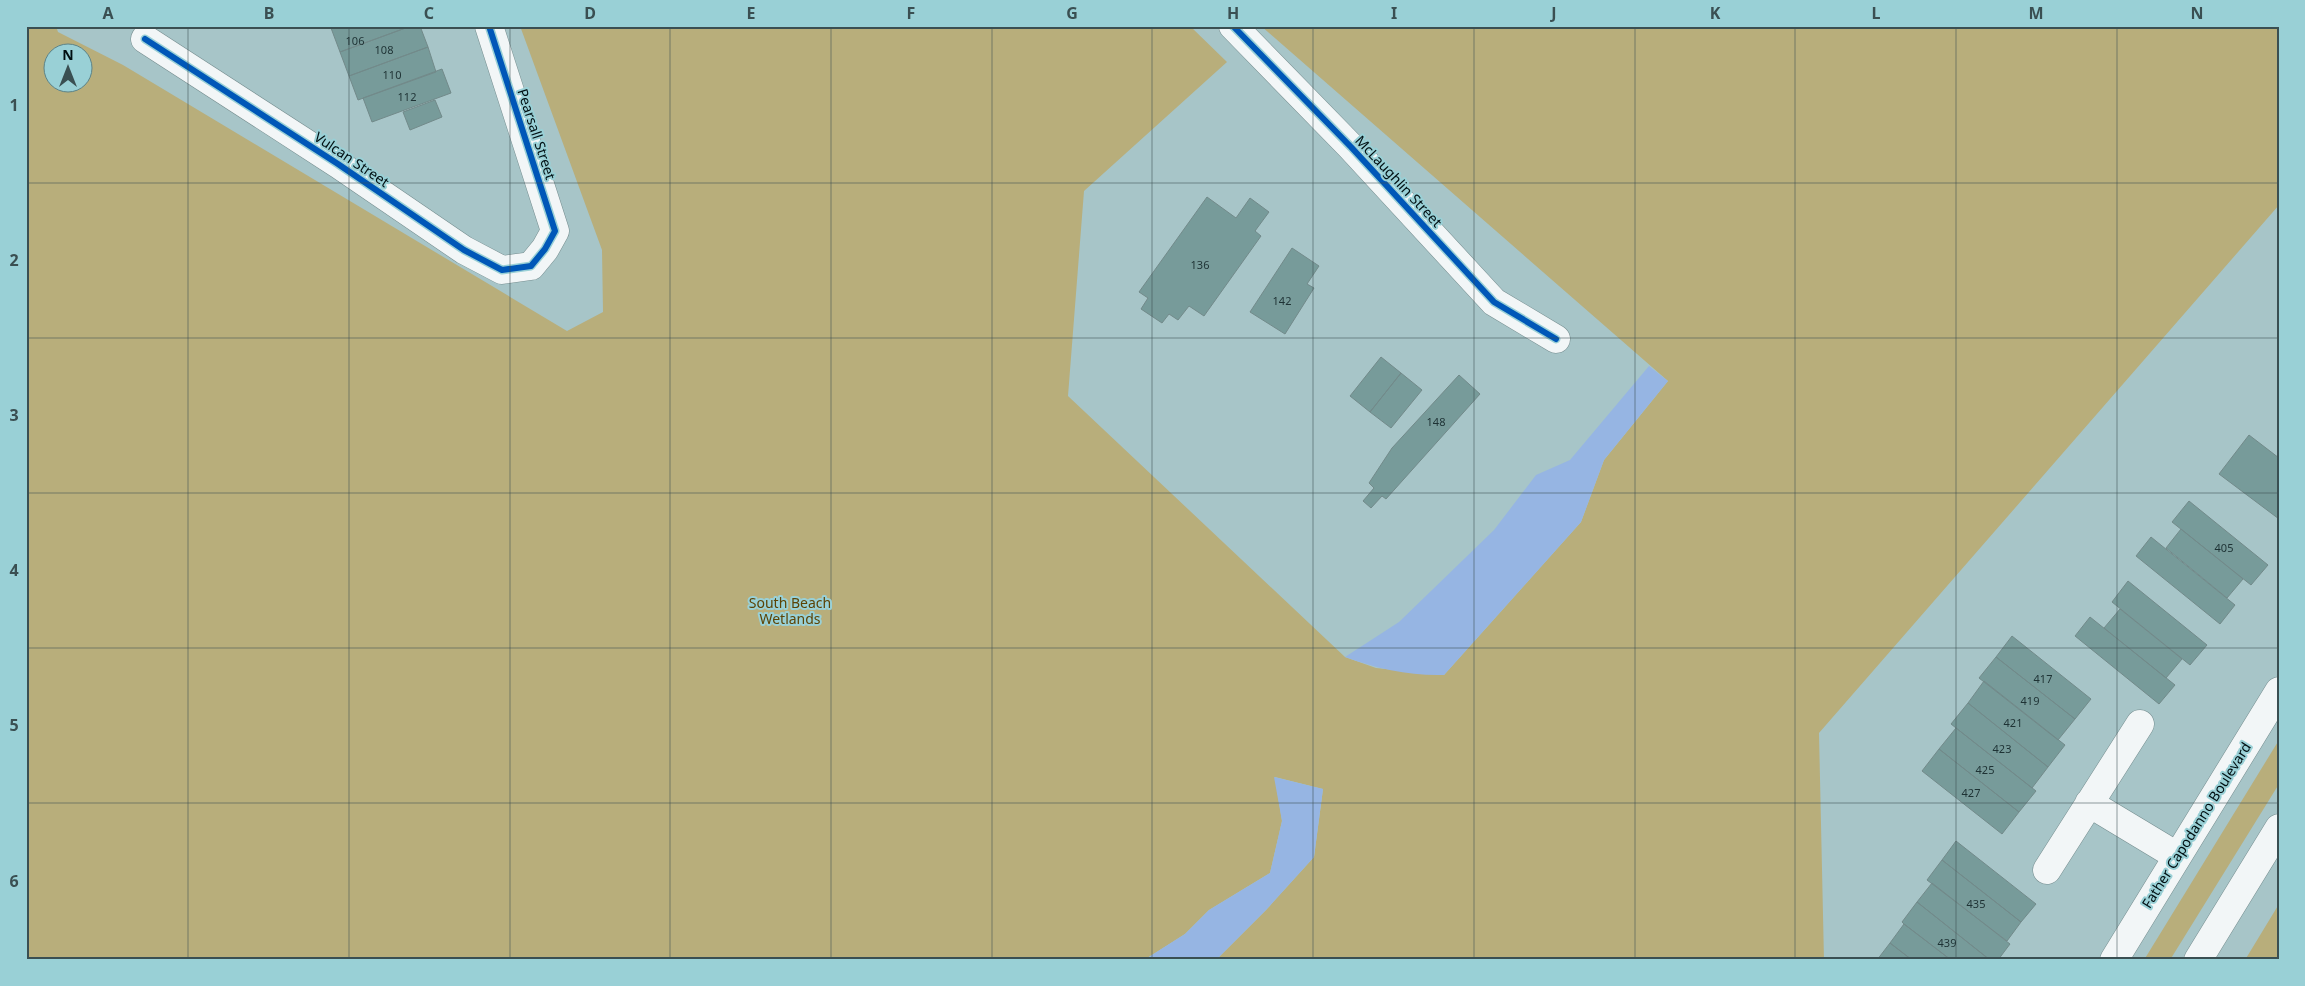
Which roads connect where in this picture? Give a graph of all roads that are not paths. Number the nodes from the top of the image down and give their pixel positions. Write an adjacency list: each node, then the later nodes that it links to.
1 (489, 26): 4 (street, Pearsall Street)
2 (1233, 26): 5 (street, McLaughlin Street)
3 (145, 39): 4 (street, Vulcan Street)
4 (545, 249)
5 (1556, 340)
6 (2279, 691): 10 (street, Father Capodanno Boulevard)
7 (2140, 724): 8 (street)
8 (2089, 803): 10 (street); 11 (street)
9 (2279, 828): 13 (street)
10 (2177, 856): 12 (street, Father Capodanno Boulevard)
11 (2047, 870)
12 (2114, 960)
13 (2198, 960)

